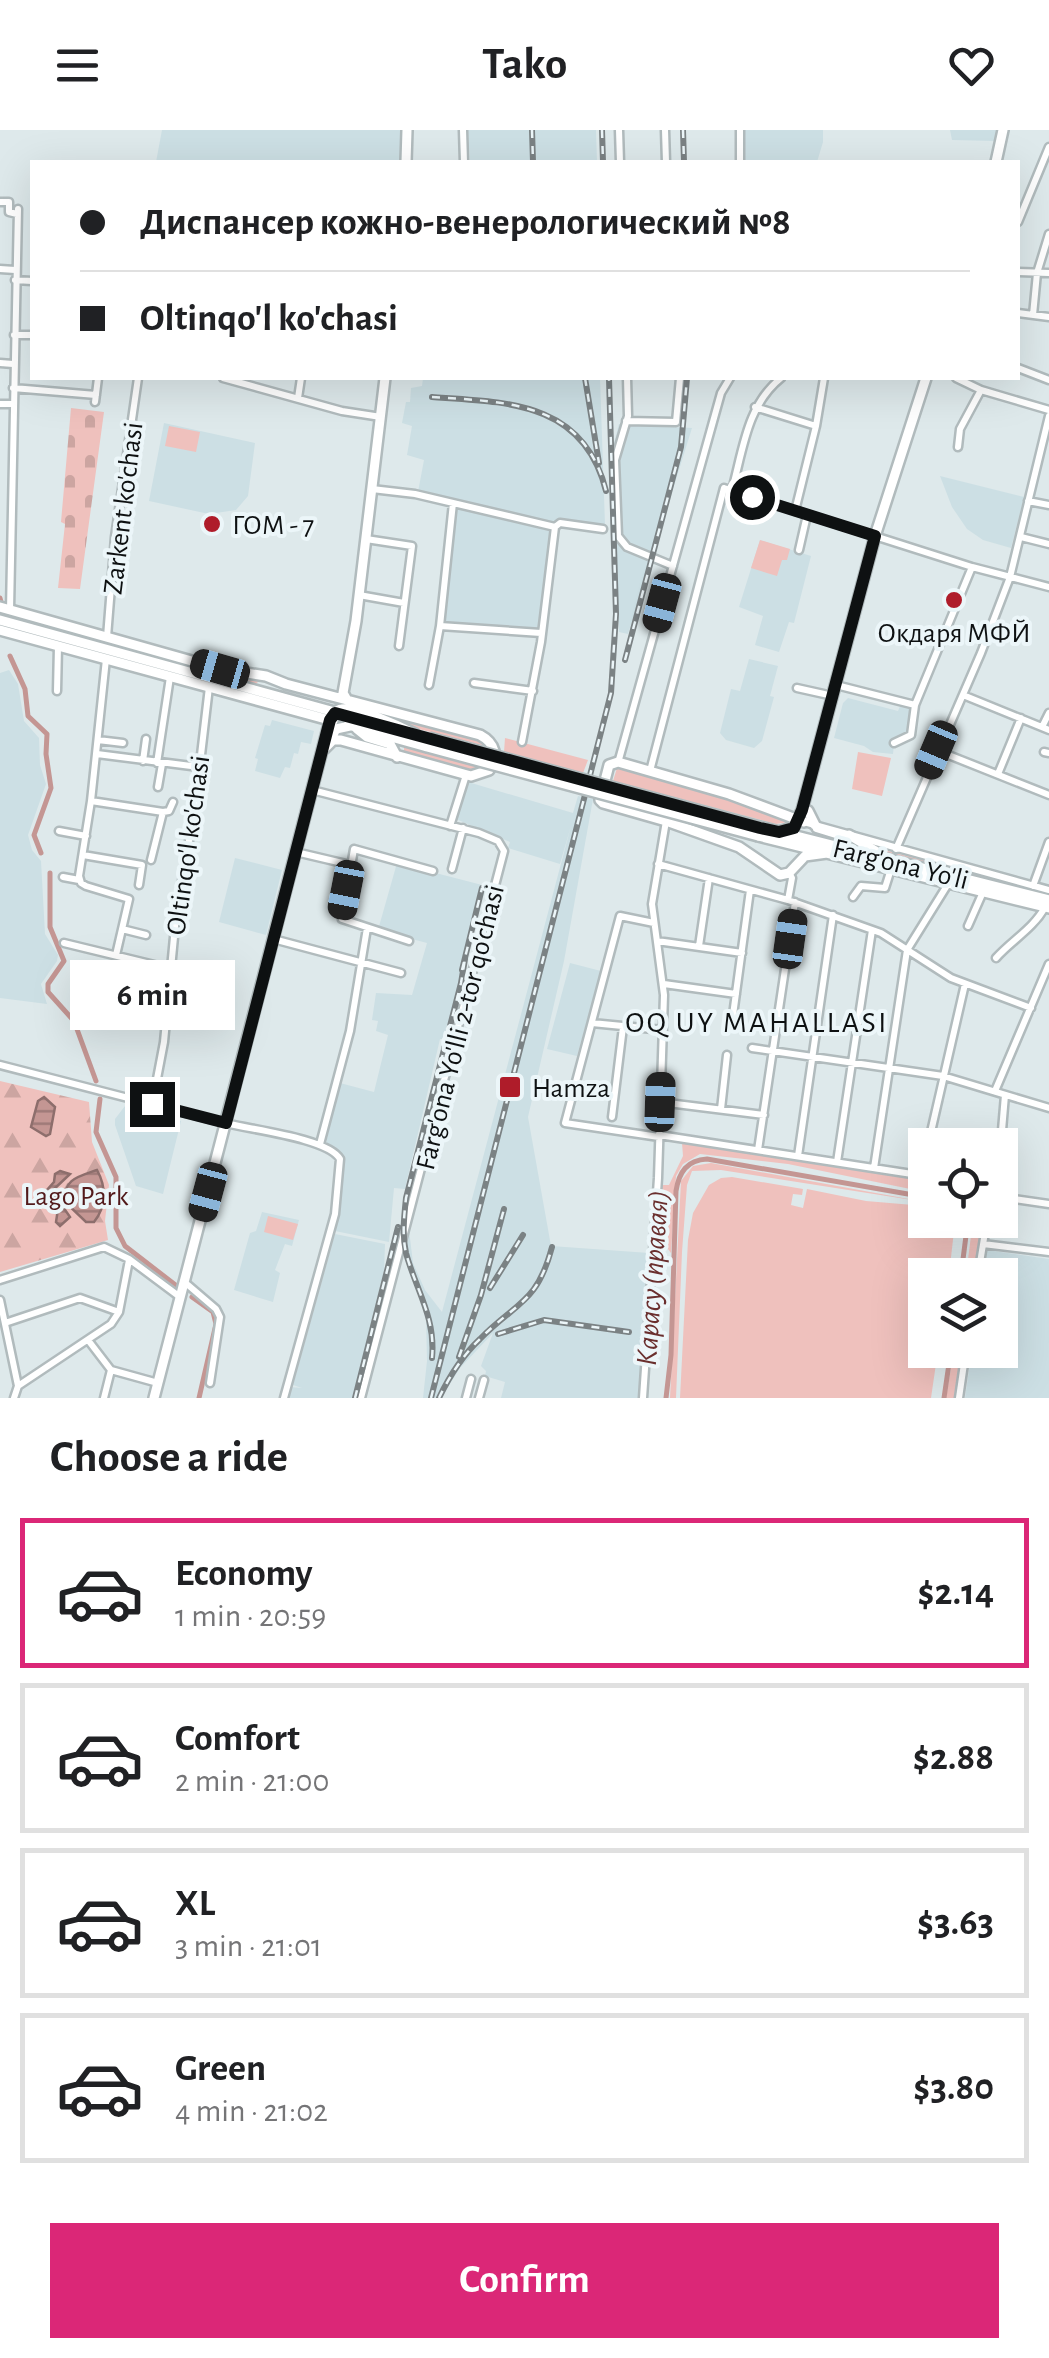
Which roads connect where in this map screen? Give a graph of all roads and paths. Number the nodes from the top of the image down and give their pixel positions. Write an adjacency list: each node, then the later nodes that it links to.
1 (407, 130): 8 (main road)
2 (463, 130): 9 (street)
3 (619, 130): 10 (street)
4 (665, 130): 11 (street)
5 (740, 130): 12 (street)
6 (1004, 130): 13 (main road)
7 (1049, 147): 15 (street)
8 (406, 160)
9 (464, 160)
10 (620, 160)
11 (666, 160)
12 (740, 160)
13 (998, 160)
14 (0, 202): 18 (street)
15 (1020, 217)
16 (1049, 234): 20 (street)
17 (0, 269): 18 (street)
18 (15, 270): 22 (street)
19 (1020, 272): 20 (street)
20 (1037, 273): 21 (street); 25 (street)
21 (1049, 273)
22 (15, 280): 23 (street); 27 (street)
23 (30, 281)
24 (1020, 313): 25 (street)
25 (1033, 315): 26 (street)
26 (1049, 317)
27 (14, 335): 28 (street); 30 (street)
28 (30, 335)
29 (0, 363): 30 (street)
30 (14, 364): 45 (street)
31 (1020, 369): 44 (street)
32 (98, 380): 45 (street)
33 (138, 380): 82 (street, Zarkent ko'chasi)
34 (230, 380): 47 (street)
35 (301, 380): 47 (street)
36 (385, 380): 52 (main road)
37 (627, 380): 53 (street)
38 (680, 380): 53 (street)
39 (729, 380): 70 (street)
40 (778, 380): 50 (street)
41 (824, 380): 54 (street)
42 (927, 380): 65 (main road)
43 (960, 380): 46 (street)
44 (1049, 380)
45 (13, 388): 49 (street)
46 (981, 390): 51 (street); 55 (street)
47 (298, 398): 52 (street)
48 (0, 404): 49 (street)
49 (13, 404): 76 (street)
50 (755, 407): 54 (street); 57 (street)
51 (1049, 413): 58 (street)
52 (381, 417): 56 (main road)
53 (626, 421): 70 (street)
54 (816, 426): 61 (street)
55 (958, 447)
56 (372, 489): 59 (street); 67 (main road)
57 (732, 490): 61 (street); 123 (street)
58 (1028, 501): 60 (street); 66 (street)
59 (453, 502): 63 (street); 79 (street)
60 (1049, 506)
61 (796, 511): 62 (street)
62 (807, 514): 65 (street); 69 (street)
63 (555, 528): 64 (street); 80 (street)
64 (603, 529)
65 (877, 537): 71 (street); 94 (main road)
66 (1021, 537): 68 (street); 72 (street)
67 (366, 539): 74 (main road); 75 (street)
68 (1049, 544)
69 (800, 550)
70 (673, 566): 121 (street)
71 (972, 567): 72 (street); 101 (street)
72 (1010, 577): 73 (street); 99 (street)
73 (1049, 586)
74 (359, 596): 75 (street); 78 (main road)
75 (404, 603): 84 (street)
76 (3, 610): 82 (main road)
77 (0, 620): 96 (main road, Farg'ona Yo'li)
78 (356, 621): 88 (main road); 100 (main road)
79 (440, 626): 80 (street); 90 (street)
80 (541, 633): 97 (street)
81 (0, 634): 83 (main road, Farg'ona Yo'li)
82 (107, 638): 87 (main road)
83 (58, 646): 85 (main road, Farg'ona Yo'li); 95 (street)
84 (399, 646)
85 (106, 659): 86 (main road, Farg'ona Yo'li); 111 (street)
86 (170, 676): 92 (main road, Farg'ona Yo'li); 120 (street)
87 (261, 677): 91 (main road); 96 (main road)
88 (344, 683): 98 (main road); 100 (main road)
89 (474, 683): 97 (street)
90 (429, 685)
91 (293, 686): 98 (main road); 102 (main road)
92 (209, 687): 105 (main road, Farg'ona Yo'li); 122 (street, Oltinqo'l ko'chasi)
93 (797, 688): 94 (street)
94 (836, 689): 101 (street); 134 (main road)
95 (56, 690)
96 (252, 690): 102 (main road, Farg'ona Yo'li)
97 (533, 691): 112 (street)
98 (328, 694): 100 (main road)
99 (963, 695): 106 (street); 116 (street)
100 (348, 701): 103 (main road); 125 (main road)
101 (916, 705): 114 (street)
102 (320, 708): 105 (main road, Farg'ona Yo'li)
103 (359, 712): 105 (main road); 109 (main road)
104 (1049, 713): 108 (street)
105 (332, 717): 107 (main road, Farg'ona Yo'li); 109 (main road, Farg'ona Yo'li); 115 (main road)
106 (1021, 718): 108 (street); 124 (street)
107 (353, 727): 109 (main road, Farg'ona Yo'li); 115 (main road); 118 (main road)
108 (1045, 728)
109 (412, 738): 118 (main road); 142 (main road, Farg'ona Yo'li, bridge)
110 (146, 739): 119 (street)
111 (98, 740): 113 (street); 117 (street)
112 (522, 742)
113 (123, 743)
114 (894, 743)
115 (325, 750): 118 (main road); 127 (main road)
116 (936, 750): 124 (street); 145 (street)
117 (97, 754): 119 (street); 130 (street)
118 (398, 757): 125 (main road)
119 (142, 761): 120 (street)
120 (160, 763): 122 (street); 126 (street)
121 (620, 763): 123 (main road); 135 (main road)
122 (199, 767): 187 (street, Oltinqo'l ko'chasi)
123 (650, 771): 128 (main road)
124 (998, 774): 129 (street)
125 (466, 775): 137 (street)
126 (158, 788)
127 (314, 790): 137 (street, Farg'ona Yo'lli 2-tor qo'chasi); 146 (main road)
128 (723, 794): 133 (main road, Farg'ona Yo'li); 134 (main road)
129 (1049, 795)
130 (92, 801): 132 (street); 141 (street)
131 (173, 802): 132 (street)
132 (163, 812): 149 (street)
133 (782, 812): 134 (main road, Farg'ona Yo'li); 134 (main road)
134 (802, 815): 136 (main road); 142 (main road); 143 (street, Farg'ona Yo'li)
135 (666, 821): 150 (street); 156 (main road)
136 (815, 825): 140 (street, Farg'ona Yo'li)
137 (450, 826): 138 (street, Farg'ona Yo'lli 2-tor qo'chasi)
138 (463, 828): 152 (street); 251 (street, Farg'ona Yo'lli 2-tor qo'chasi)
139 (59, 832): 141 (street)
140 (850, 835): 143 (main road); 145 (street, Farg'ona Yo'li)
141 (86, 836): 148 (street)
142 (779, 837): 147 (main road, Farg'ona Yo'li); 154 (main road, Farg'ona Yo'li); 156 (main road)
143 (860, 842): 145 (street, Farg'ona Yo'li); 154 (main road)
144 (1049, 842): 162 (street)
145 (896, 849): 162 (street, Farg'ona Yo'li)
146 (298, 852): 151 (street); 176 (main road)
147 (827, 854): 153 (main road, Farg'ona Yo'li); 156 (main road)
148 (84, 855): 159 (street); 161 (street)
149 (151, 860)
150 (658, 864): 158 (street); 170 (street)
151 (351, 865): 155 (street); 172 (street)
152 (452, 869)
153 (891, 869): 160 (main road, Farg'ona Yo'li); 166 (street)
154 (924, 870): 168 (main road, Farg'ona Yo'li)
155 (434, 871)
156 (790, 873): 167 (street)
157 (63, 876): 159 (street)
158 (710, 878): 163 (street); 180 (street)
159 (79, 880): 173 (street)
160 (948, 883): 165 (main road, Farg'ona Yo'li); 181 (street)
161 (139, 886)
162 (1032, 886): 164 (street, Farg'ona Yo'li)
163 (750, 890): 167 (street); 182 (street)
164 (1049, 890)
165 (983, 892): 168 (main road, Farg'ona Yo'li); 171 (street)
166 (853, 896)
167 (791, 901): 169 (street); 200 (street)
168 (1048, 905): 184 (street)
169 (833, 915): 174 (street); 202 (street)
170 (654, 923): 178 (street); 195 (street)
171 (968, 926)
172 (367, 928): 177 (street); 185 (street)
173 (122, 929): 175 (street); 183 (street)
174 (872, 930): 181 (street); 203 (street)
175 (146, 935)
176 (275, 940): 185 (street); 215 (main road)
177 (409, 941)
178 (658, 941): 180 (street); 189 (street)
179 (64, 943): 183 (street)
180 (699, 946): 182 (street)
181 (907, 950): 190 (street); 205 (street)
182 (742, 953): 191 (street)
183 (116, 955): 187 (street)
184 (996, 958)
185 (361, 962): 188 (street); 219 (street)
186 (1049, 964): 193 (street)
187 (171, 969): 196 (street, Oltinqo'l ko'chasi)
188 (401, 972)
189 (664, 984): 191 (street); 198 (street)
190 (965, 984): 193 (street); 206 (street)
191 (736, 994): 194 (street)
192 (85, 1005): 196 (street)
193 (1030, 1008): 207 (street)
194 (733, 1015)
195 (592, 1022): 197 (street); 218 (street)
196 (166, 1026): 210 (street, Oltinqo'l ko'chasi)
197 (624, 1027): 198 (street); 214 (street)
198 (662, 1030): 209 (street)
199 (752, 1048): 200 (street)
200 (773, 1050): 202 (street); 213 (street)
201 (727, 1055): 212 (street)
202 (813, 1055): 203 (street); 221 (street)
203 (851, 1060): 205 (street); 222 (street)
204 (0, 1065): 210 (street)
205 (890, 1066): 206 (street); 223 (street)
206 (944, 1076): 207 (street); 216 (street)
207 (995, 1091): 208 (street)
208 (1004, 1095): 211 (street); 217 (street)
209 (660, 1102): 212 (street); 218 (street)
210 (152, 1104): 215 (street)
211 (1049, 1108)
212 (721, 1109): 213 (street)
213 (764, 1116): 220 (street)
214 (612, 1117)
215 (228, 1124): 219 (street); 233 (main road)
216 (932, 1128)
217 (1002, 1128)
218 (659, 1136): 220 (street); 254 (street)
219 (320, 1144): 250 (street)
220 (758, 1150): 221 (street)
221 (798, 1156): 222 (street)
222 (838, 1162): 223 (street)
223 (874, 1168): 224 (street)
224 (908, 1173)
225 (1018, 1200): 226 (street)
226 (1049, 1204)
227 (984, 1238): 228 (street)
228 (983, 1244): 229 (street); 230 (street)
229 (1049, 1252)
230 (981, 1258)
231 (129, 1259): 232 (street); 233 (street); 235 (street)
232 (0, 1280)
233 (184, 1292): 244 (main road); 245 (street)
234 (0, 1300): 236 (street)
235 (119, 1312): 236 (street); 237 (street)
236 (5, 1323): 238 (street)
237 (88, 1340): 241 (street); 246 (street)
238 (10, 1347): 239 (street); 246 (street)
239 (0, 1350)
240 (963, 1368): 255 (street)
241 (112, 1370): 244 (street); 248 (street)
242 (471, 1378): 252 (street)
243 (484, 1380): 253 (street)
244 (160, 1383): 249 (main road)
245 (210, 1383)
246 (18, 1386): 247 (street)
247 (14, 1398)
248 (104, 1398)
249 (156, 1398)
250 (284, 1398)
251 (361, 1398)
252 (466, 1398)
253 (479, 1398)
254 (644, 1398)
255 (959, 1398)

